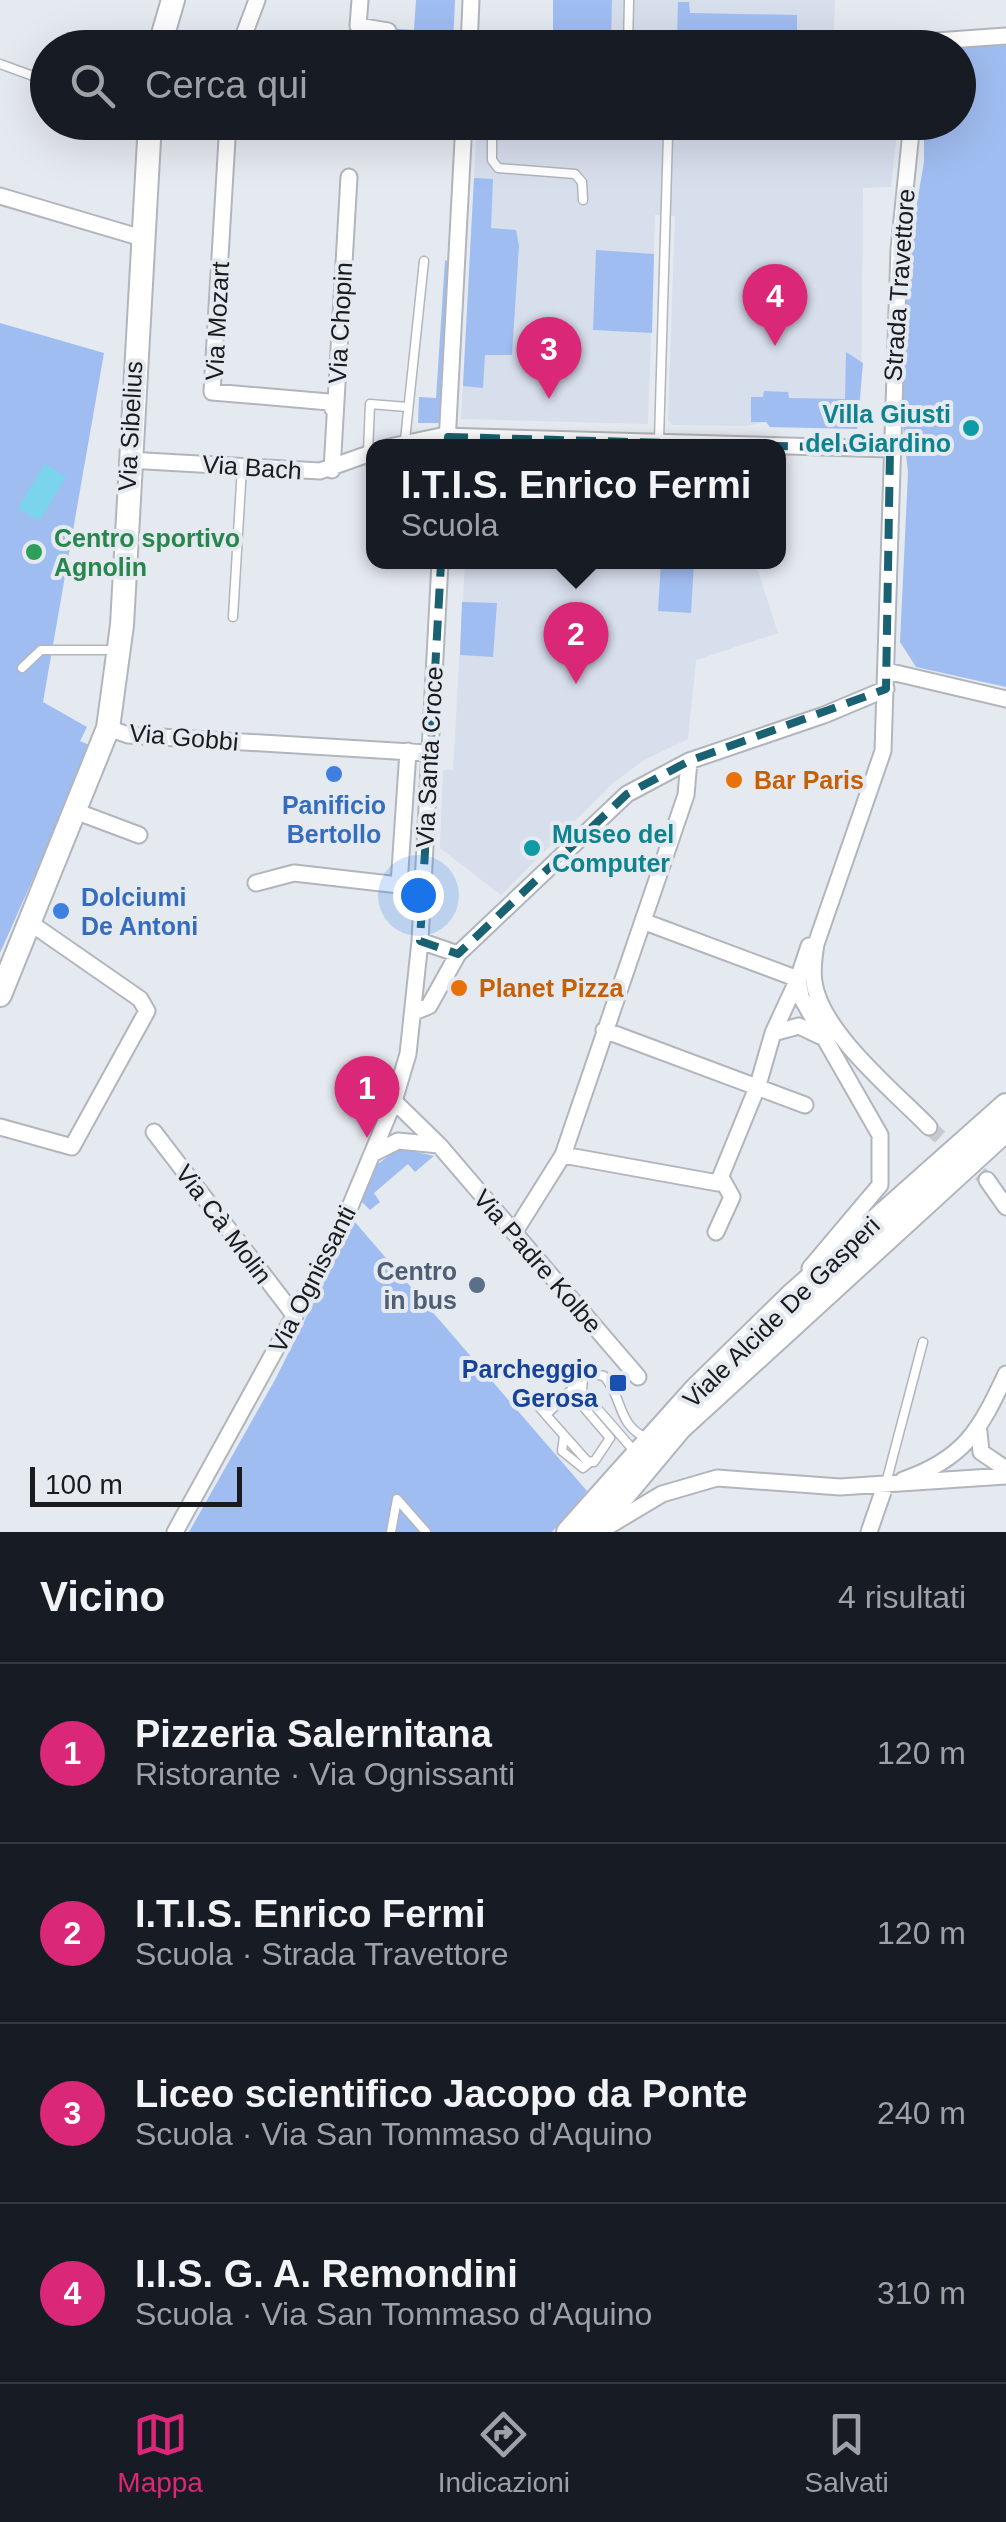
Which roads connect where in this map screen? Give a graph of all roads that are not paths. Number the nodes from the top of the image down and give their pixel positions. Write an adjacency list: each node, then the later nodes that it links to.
1 (172, 0): 6 (main road)
2 (257, 0): 7 (street)
3 (360, 0): 8 (street)
4 (472, 0): 9 (street)
5 (629, 0): 10 (lane)
6 (164, 30)
7 (246, 30)
8 (382, 30)
9 (470, 30)
10 (628, 30)
11 (1006, 36): 12 (street)
12 (976, 37)
13 (0, 64): 14 (lane)
14 (30, 75)
15 (149, 140): 24 (main road, Via Sibelius)
16 (227, 140): 27 (street, Via Mozart)
17 (463, 140): 30 (street)
18 (492, 140): 23 (lane)
19 (668, 140): 31 (lane)
20 (910, 140): 33 (street, Strada Travettore)
21 (349, 177): 27 (street, Via Chopin)
22 (0, 196): 24 (street)
23 (583, 200)
24 (142, 238): 35 (main road, Via Sibelius)
25 (424, 261): 26 (lane)
26 (406, 407): 28 (lane); 29 (lane)
27 (335, 412): 37 (street, Via Chopin)
28 (371, 439)
29 (405, 439)
30 (448, 439)
31 (658, 439)
32 (786, 447): 33 (street)
33 (890, 449): 42 (street, Strada Travettore)
34 (366, 455): 37 (street, Via Bach)
35 (128, 460): 36 (street, Via Bach); 40 (main road, Via Sibelius)
36 (242, 466): 37 (street, Via Bach); 39 (lane)
37 (332, 470)
38 (440, 569): 48 (street, Via Santa Croce)
39 (233, 617)
40 (120, 650): 41 (lane); 45 (main road, Via Sibelius)
41 (22, 668)
42 (887, 671): 43 (street, Strada Travettore); 44 (street)
43 (886, 688): 46 (street, Strada Travettore); 49 (street)
44 (1006, 699)
45 (108, 728): 47 (street, Via Gobbi); 50 (main road, Via Gobbi)
46 (882, 750): 57 (street); 68 (street)
47 (408, 751): 48 (street, Via Gobbi); 52 (street, Via Santa Croce)
48 (428, 753): 55 (street, Via Santa Croce)
49 (689, 761): 54 (street); 56 (street)
50 (74, 811): 51 (street); 53 (main road, Via Gobbi)
51 (139, 835)
52 (256, 883)
53 (29, 922): 58 (main road, Via Gobbi); 67 (street)
54 (645, 922): 57 (street); 60 (street)
55 (420, 941): 56 (street); 59 (street, Via Santa Croce)
56 (458, 954): 59 (street)
57 (798, 979): 61 (street); 62 (street)
58 (0, 995)
59 (414, 1012): 64 (street, Via Ognissanti)
60 (604, 1030): 63 (street); 73 (street)
61 (773, 1033): 62 (street); 63 (street)
62 (820, 1036): 79 (street)
63 (758, 1085): 65 (street); 75 (street)
64 (394, 1101): 71 (street, Via Padre Kolbe); 72 (street, Via Ognissanti)
65 (804, 1104)
66 (1006, 1104): 79 (main road, Viale Alcide De Gasperi)
67 (0, 1127)
68 (929, 1127)
69 (1006, 1130): 89 (main road, Viale Alcide De Gasperi)
70 (154, 1132): 80 (street, Via Cà Molin)
71 (439, 1145): 72 (street); 78 (street, Via Padre Kolbe)
72 (372, 1154): 80 (street, Via Ognissanti)
73 (564, 1154): 75 (street); 78 (street)
74 (986, 1180): 76 (street)
75 (718, 1182): 77 (street)
76 (1006, 1207)
77 (716, 1232)
78 (514, 1233): 83 (street, Via Padre Kolbe)
79 (791, 1296): 89 (main road, Viale Alcide De Gasperi)
80 (295, 1316): 93 (street, Via Ognissanti)
81 (923, 1342): 91 (lane)
82 (1006, 1374): 88 (street)
83 (638, 1377)
84 (584, 1378): 85 (lane); 89 (lane); 89 (lane)
85 (574, 1387): 87 (lane); 87 (lane)
86 (527, 1394): 87 (lane)
87 (546, 1415)
88 (979, 1432): 90 (street); 91 (street)
89 (651, 1452): 96 (main road, Viale Alcide De Gasperi); 97 (main road, Viale Alcide De Gasperi)
90 (1006, 1472): 91 (street)
91 (885, 1486): 92 (street); 97 (street)
92 (871, 1531)
93 (175, 1532)
94 (391, 1532): 95 (lane)
95 (426, 1532)
96 (568, 1532)
97 (596, 1532)

